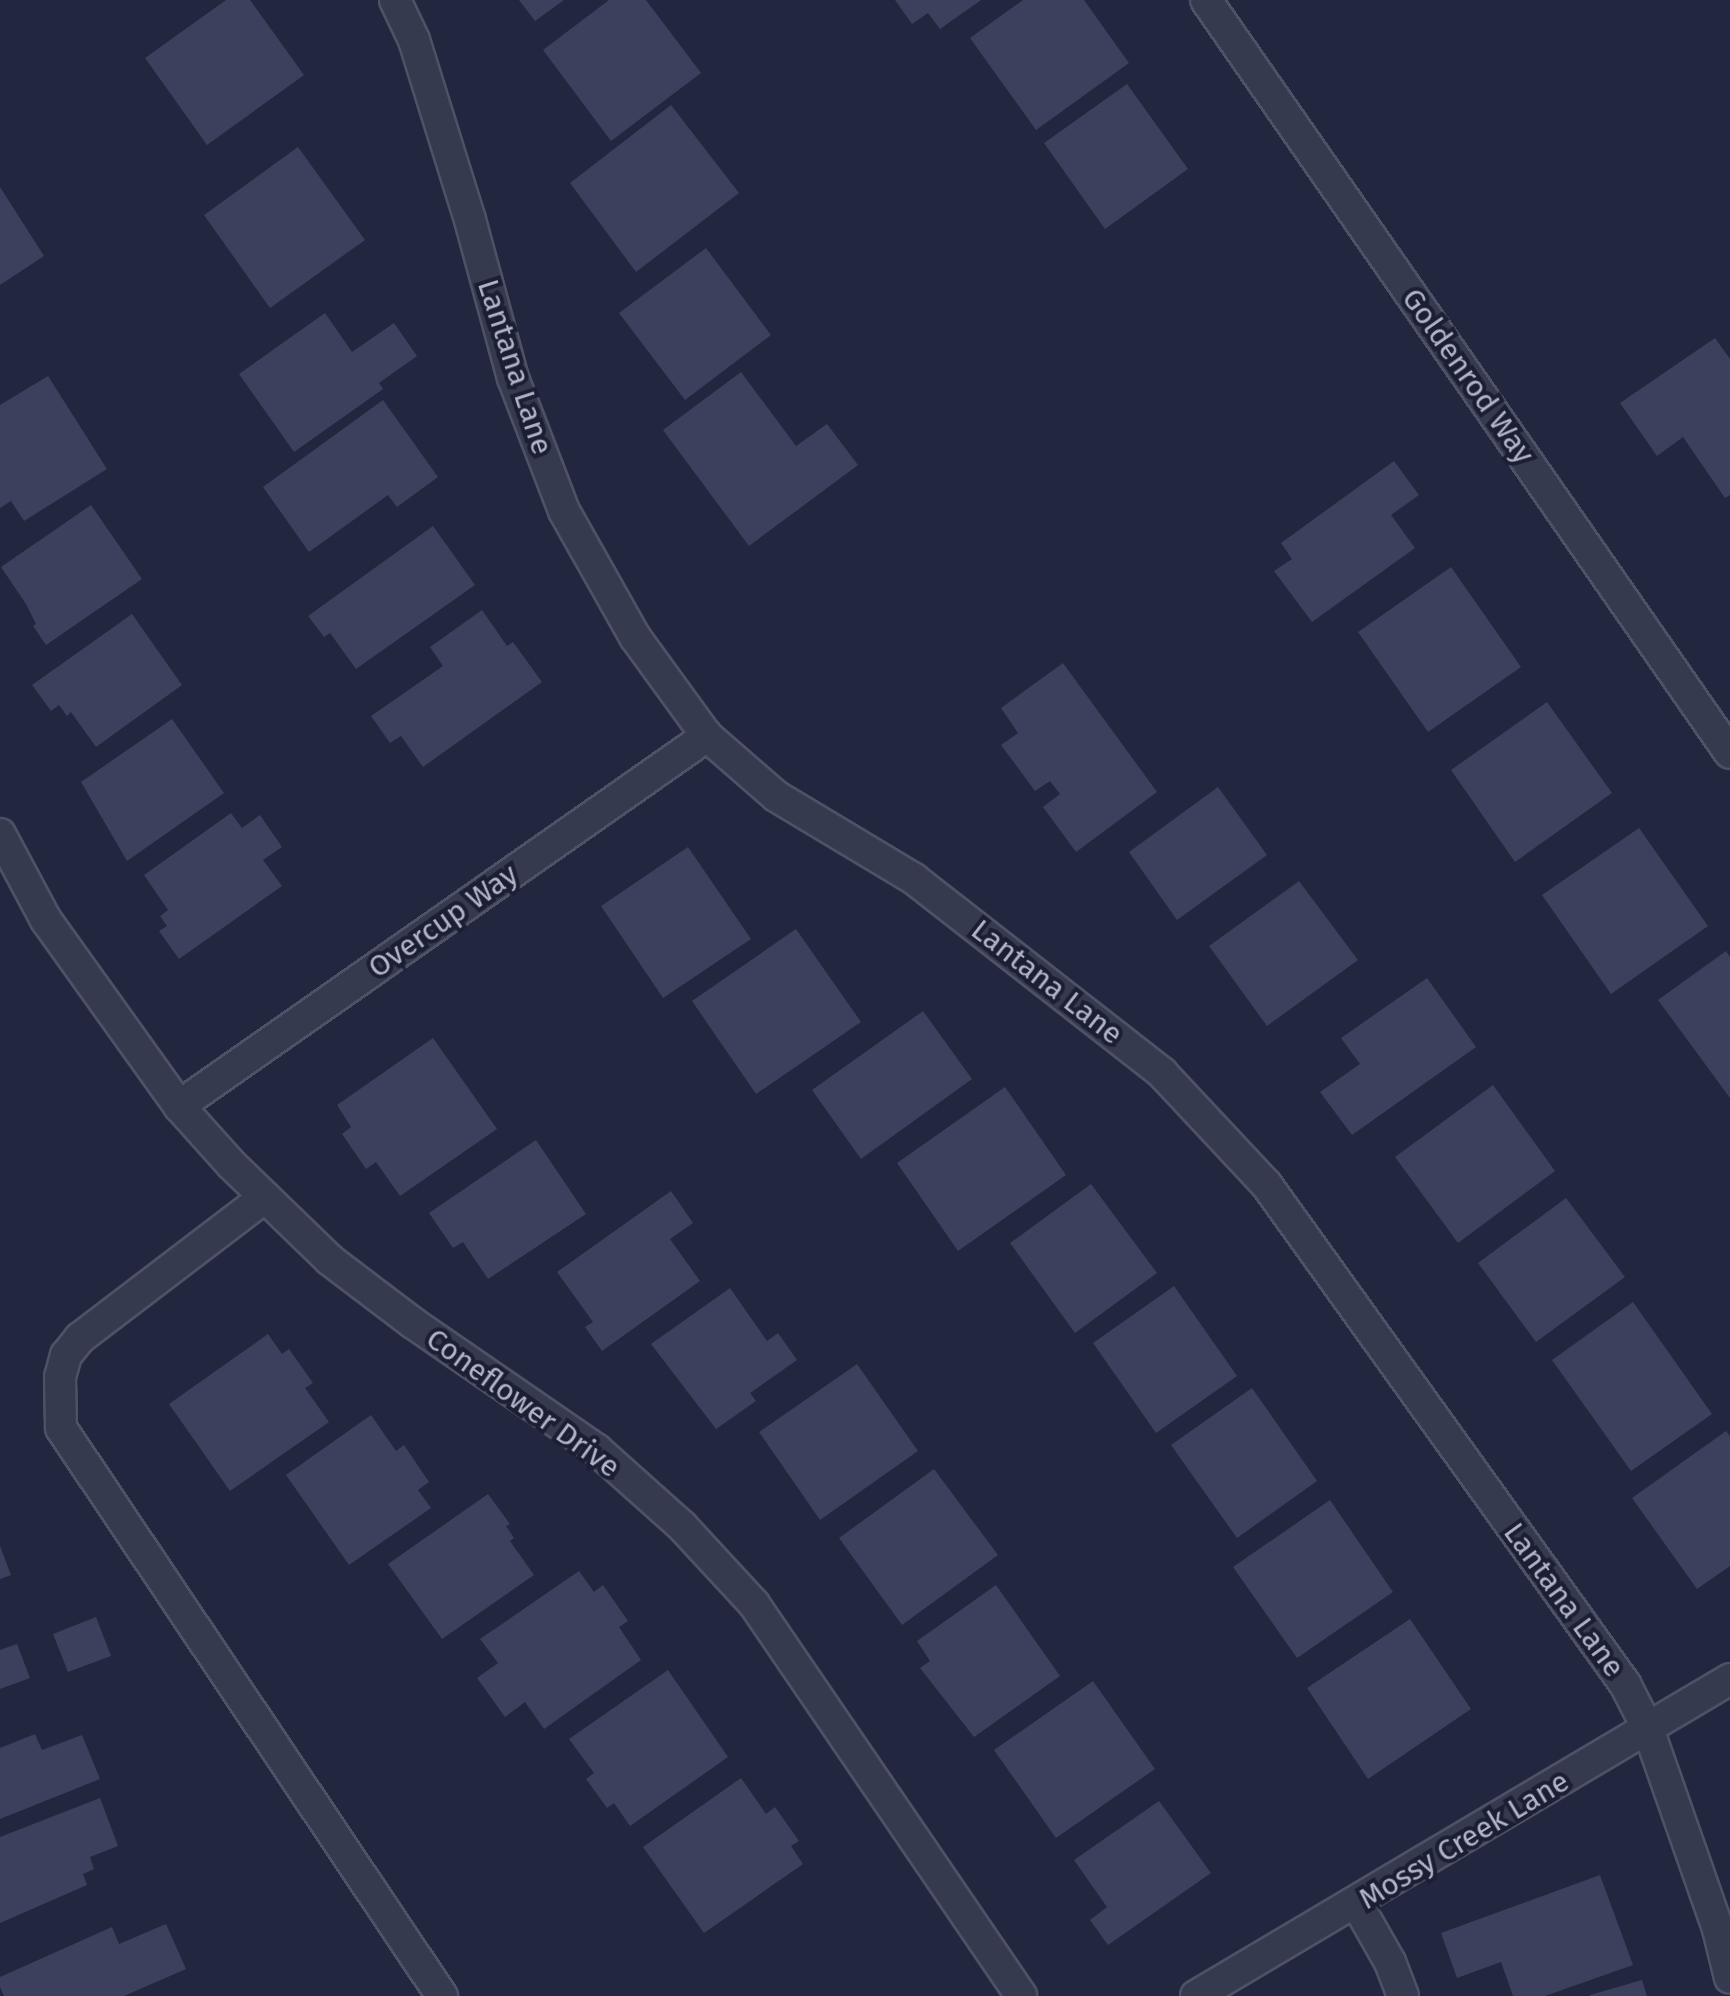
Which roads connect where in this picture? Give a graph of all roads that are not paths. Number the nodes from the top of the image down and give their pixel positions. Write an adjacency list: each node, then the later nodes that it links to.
1 (396, 0): 3 (street, Lantana Lane)
2 (1206, 0): 4 (street, Goldenrod Way)
3 (707, 736): 6 (street, Overcup Way); 9 (street, Lantana Lane)
4 (1730, 753)
5 (0, 834): 6 (street, Coneflower Drive)
6 (179, 1106): 7 (street, Coneflower Drive)
7 (266, 1197): 12 (street); 13 (street, Coneflower Drive)
8 (1730, 1680): 9 (street, Mossy Creek Lane)
9 (1648, 1729): 10 (street, Mossy Creek Lane); 11 (street, Lantana Lane)
10 (1357, 1904): 14 (street, Mossy Creek Lane); 15 (street)
11 (1730, 1978)
12 (442, 1996)
13 (1022, 1996)
14 (1196, 1996)
15 (1403, 1996)

